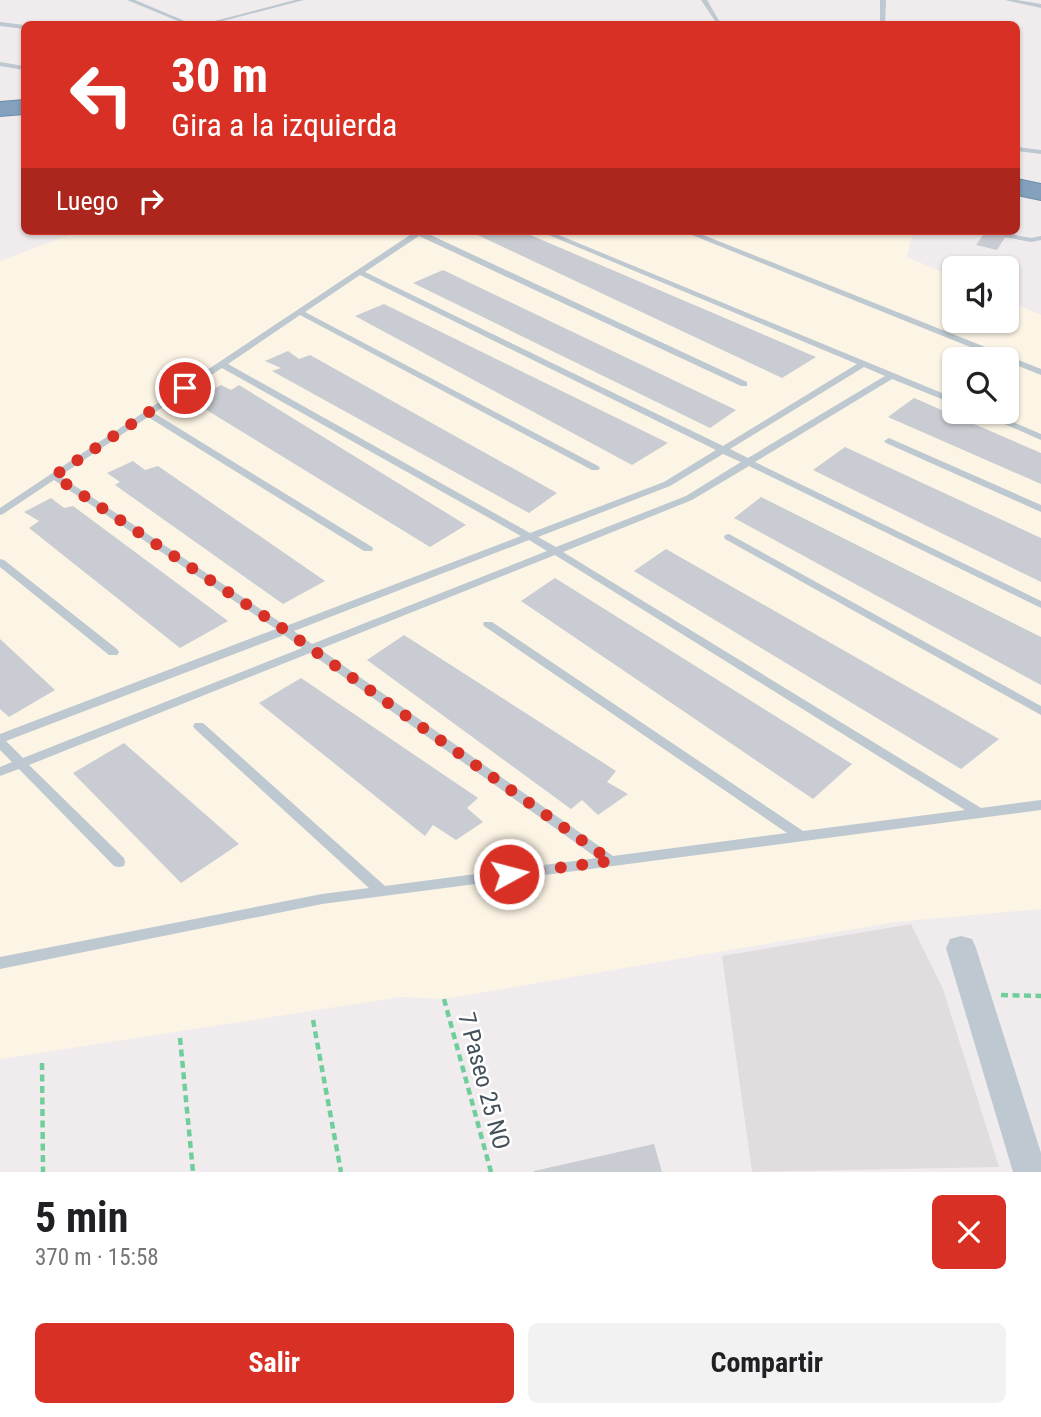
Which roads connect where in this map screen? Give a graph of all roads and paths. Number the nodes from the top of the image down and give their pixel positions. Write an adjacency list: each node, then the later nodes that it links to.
1 (130, 0): 7 (lane)
2 (301, 0): 8 (lane)
3 (704, 0): 9 (lane)
4 (883, 0): 10 (lane)
5 (1008, 0): 6 (lane)
6 (1041, 6)
7 (181, 21)
8 (218, 21)
9 (717, 21)
10 (883, 21)
11 (0, 24): 12 (lane)
12 (21, 27)
13 (0, 64): 14 (lane)
14 (21, 68)
15 (21, 99): 16 (highway)
16 (0, 100)
17 (21, 107): 18 (highway)
18 (0, 109)
19 (1020, 149): 20 (lane)
20 (1041, 152)
21 (1020, 172): 22 (highway)
22 (1041, 176)
23 (1020, 188): 24 (highway)
24 (1041, 192)
25 (414, 235): 31 (lane)
26 (424, 235): 37 (lane)
27 (553, 235): 33 (lane)
28 (696, 235): 35 (lane)
29 (1007, 235): 30 (lane)
30 (1041, 238)
31 (359, 272): 32 (lane); 43 (lane)
32 (300, 312): 34 (lane); 45 (lane)
33 (865, 363): 36 (lane); 43 (lane)
34 (222, 364): 39 (lane); 49 (lane)
35 (1041, 372)
36 (892, 375): 38 (lane); 44 (lane)
37 (744, 384)
38 (942, 396)
39 (149, 413): 46 (lane); 51 (lane)
40 (1010, 424): 41 (lane)
41 (1041, 437)
42 (889, 441): 47 (lane)
43 (722, 450): 44 (lane); 49 (lane)
44 (747, 462): 52 (lane); 54 (lane)
45 (595, 468)
46 (54, 476): 48 (lane); 56 (lane)
47 (1041, 509)
48 (0, 512)
49 (530, 536): 52 (lane); 56 (lane)
50 (729, 537): 59 (lane)
51 (368, 549)
52 (555, 551): 57 (lane); 65 (lane)
53 (0, 562): 58 (lane)
54 (1041, 605)
55 (488, 624): 66 (lane)
56 (285, 630): 57 (lane); 61 (lane)
57 (310, 649): 62 (lane); 67 (lane)
58 (113, 652)
59 (1041, 711)
60 (199, 726): 69 (lane)
61 (0, 741): 62 (lane)
62 (20, 764): 63 (lane); 68 (lane)
63 (0, 772)
64 (1041, 805): 65 (lane)
65 (979, 813): 66 (lane)
66 (800, 836): 67 (lane)
67 (611, 861): 69 (lane)
68 (120, 862)
69 (382, 891): 71 (lane)
70 (961, 948): 72 (street)
71 (0, 963)
72 (975, 995): 73 (path); 82 (street)
73 (1041, 996)
74 (444, 999): 81 (path, 7 Paseo 25 NO)
75 (313, 1020): 80 (path)
76 (180, 1038): 79 (path)
77 (42, 1063): 78 (path)
78 (43, 1172)
79 (192, 1172)
80 (341, 1172)
81 (491, 1172)
82 (1030, 1172)

